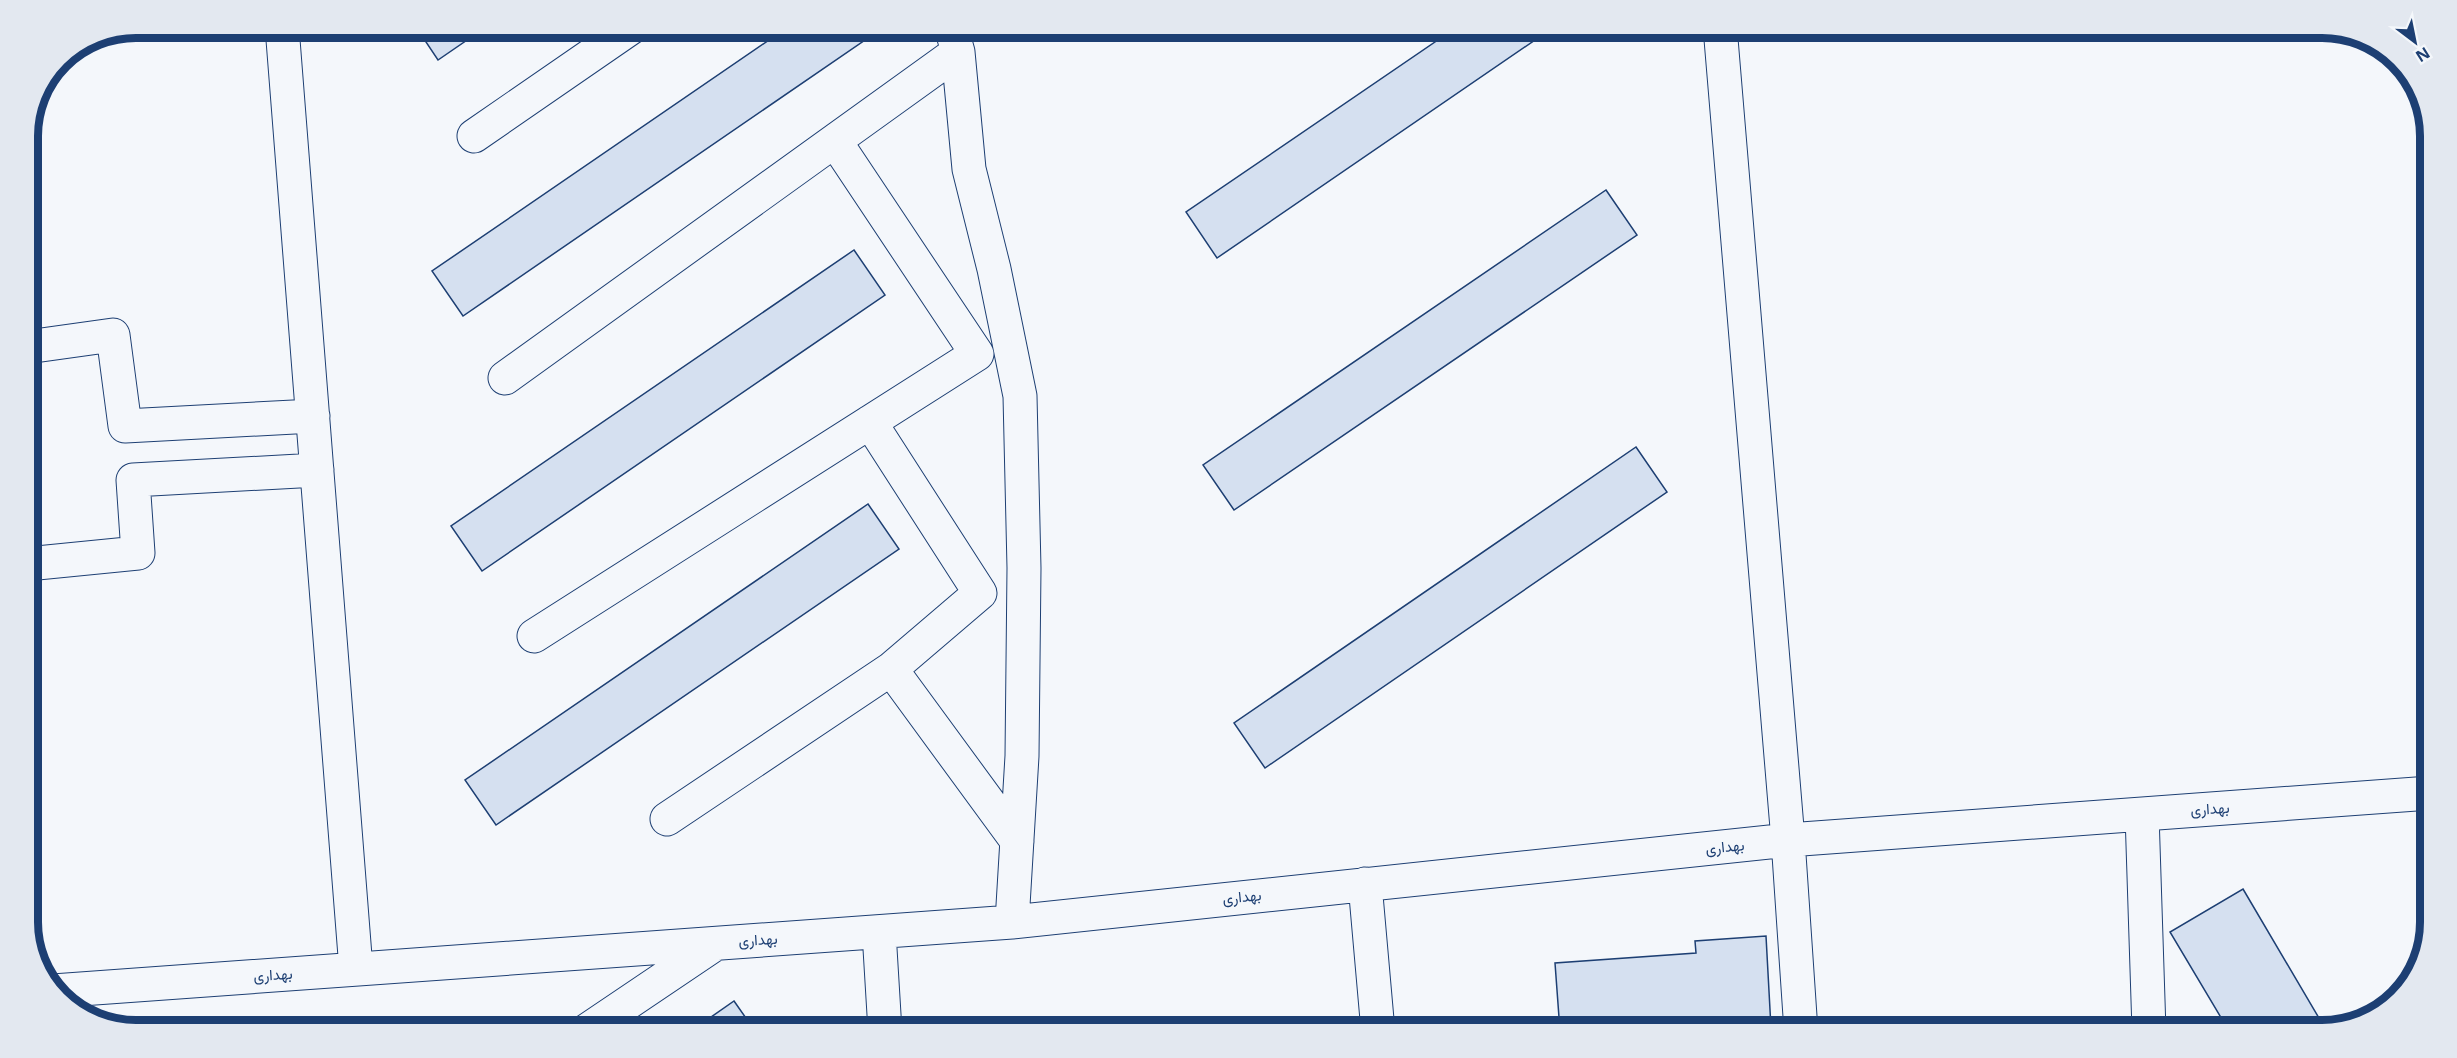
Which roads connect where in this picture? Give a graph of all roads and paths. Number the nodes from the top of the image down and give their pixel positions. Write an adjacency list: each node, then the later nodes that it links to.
1 (283, 38): 9 (street)
2 (616, 38): 5 (street)
3 (1721, 38): 18 (street)
4 (954, 40): 6 (street); 19 (street)
5 (474, 136)
6 (835, 141): 8 (street); 10 (street)
7 (38, 345): 9 (street)
8 (505, 378)
9 (313, 416): 11 (street)
10 (870, 422): 13 (street); 14 (street)
11 (317, 470): 12 (street); 24 (street)
12 (38, 563)
13 (534, 636)
14 (891, 669): 17 (street); 19 (street)
15 (2420, 794): 16 (street, بهداری)
16 (2142, 814): 18 (street, بهداری); 30 (street)
17 (667, 819)
18 (1788, 840): 20 (street, بهداری); 29 (street)
19 (1017, 841): 21 (street)
20 (1365, 884): 21 (street, بهداری); 28 (street)
21 (1012, 922): 22 (street, بهداری)
22 (879, 932): 23 (street, بهداری); 27 (street)
23 (717, 943): 24 (street, بهداری); 26 (street)
24 (356, 969): 25 (street, بهداری)
25 (65, 990)
26 (602, 1020)
27 (884, 1020)
28 (1377, 1020)
29 (1800, 1020)
30 (2149, 1020)

